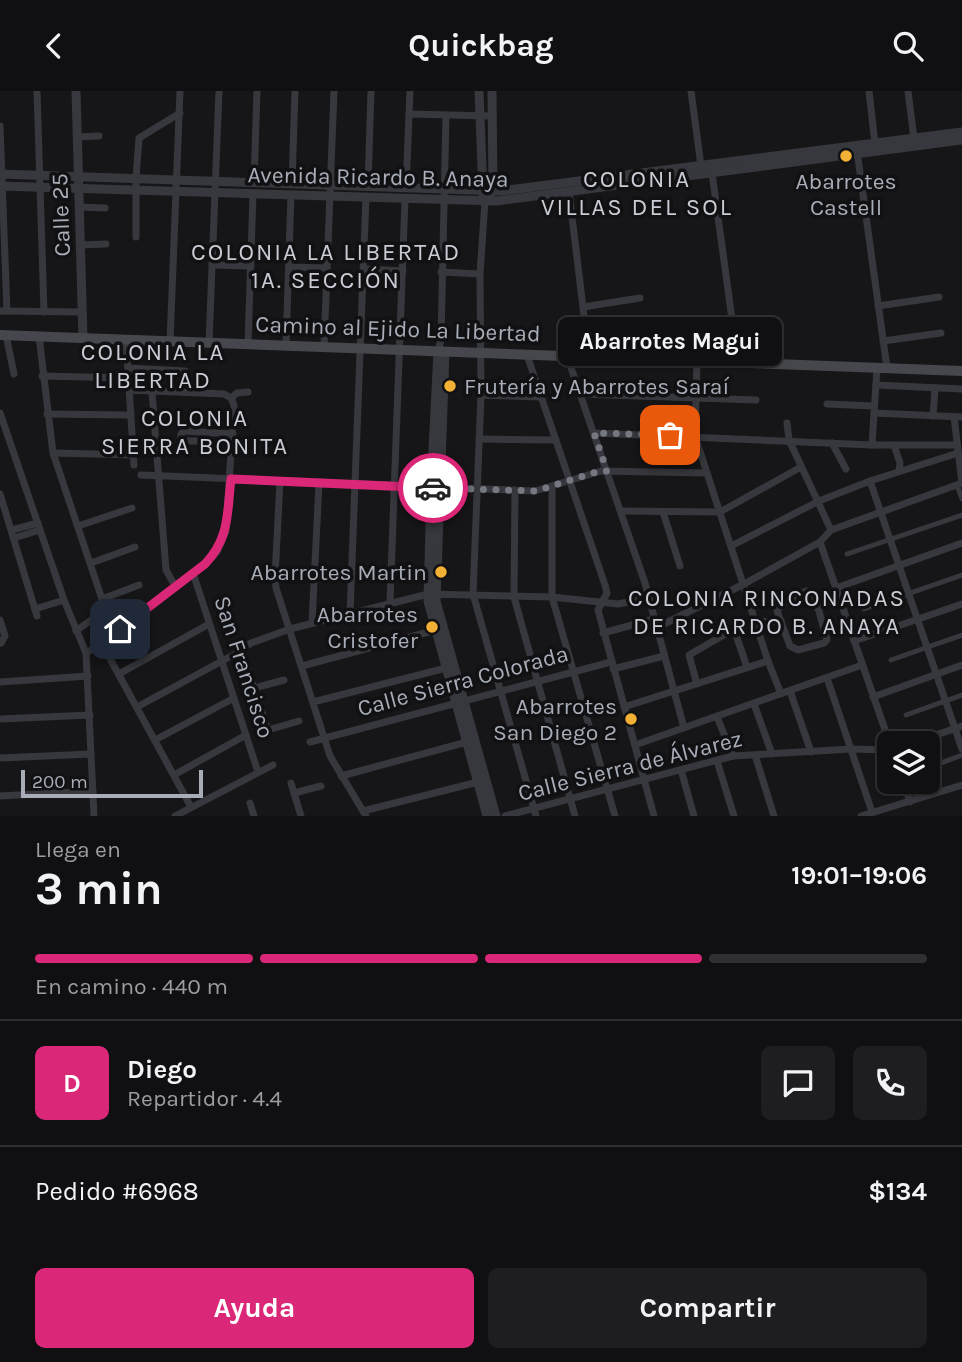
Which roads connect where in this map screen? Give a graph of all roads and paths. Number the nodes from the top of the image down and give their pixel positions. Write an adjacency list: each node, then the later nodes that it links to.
1 (37, 91): 32 (street)
2 (76, 91): 23 (street, Calle 25)
3 (219, 91): 36 (street)
4 (257, 91): 37 (street)
5 (295, 91): 38 (street)
6 (334, 91): 39 (street)
7 (371, 91): 41 (street)
8 (410, 91): 16 (street)
9 (479, 91): 18 (street)
10 (492, 91): 19 (street)
11 (691, 91): 29 (street)
12 (869, 91): 26 (street)
13 (908, 91): 24 (street)
14 (178, 93): 15 (street)
15 (180, 113): 34 (street); 35 (street)
16 (409, 114): 17 (street); 44 (street)
17 (446, 115): 18 (street); 45 (street)
18 (480, 116): 19 (street); 48 (street)
19 (492, 116): 49 (street)
20 (0, 126): 31 (street)
21 (962, 132): 24 (street, Avenida Ricardo B. Anaya)
22 (99, 136): 23 (street)
23 (78, 137): 33 (street, Calle 25)
24 (914, 139): 26 (street, Avenida Ricardo B. Anaya)
25 (962, 140): 27 (street, Avenida Ricardo B. Anaya)
26 (875, 144): 27 (street, Avenida Ricardo B. Anaya)
27 (857, 150): 28 (street, Avenida Ricardo B. Anaya); 74 (street)
28 (787, 159): 29 (street, Avenida Ricardo B. Anaya); 30 (street, Avenida Ricardo B. Anaya)
29 (701, 166): 49 (street, Avenida Ricardo B. Anaya)
30 (712, 173): 51 (street, Avenida Ricardo B. Anaya); 98 (street)
31 (0, 174): 32 (street, Avenida Ricardo B. Anaya); 40 (street)
32 (40, 175): 33 (street, Avenida Ricardo B. Anaya); 42 (street)
33 (79, 177): 34 (street, Avenida Ricardo B. Anaya); 43 (street, Calle 25)
34 (136, 179): 35 (street, Avenida Ricardo B. Anaya); 46 (street)
35 (177, 180): 36 (street, Avenida Ricardo B. Anaya); 47 (street)
36 (216, 181): 37 (street, Avenida Ricardo B. Anaya); 50 (street)
37 (254, 182): 38 (street, Avenida Ricardo B. Anaya)
38 (292, 183): 39 (street, Avenida Ricardo B. Anaya)
39 (331, 185): 41 (street, Avenida Ricardo B. Anaya); 54 (street)
40 (0, 186): 42 (street, Avenida Ricardo B. Anaya); 76 (street)
41 (368, 186): 44 (street, Avenida Ricardo B. Anaya)
42 (41, 187): 43 (street, Avenida Ricardo B. Anaya); 77 (street)
43 (79, 188): 46 (street, Avenida Ricardo B. Anaya); 59 (street, Calle 25)
44 (406, 188): 45 (street, Avenida Ricardo B. Anaya)
45 (443, 189): 48 (street, Avenida Ricardo B. Anaya); 57 (street)
46 (136, 190): 47 (street, Avenida Ricardo B. Anaya); 61 (street)
47 (177, 191): 50 (street, Avenida Ricardo B. Anaya); 85 (street)
48 (482, 191): 49 (street, Avenida Ricardo B. Anaya); 58 (street)
49 (493, 191): 58 (street)
50 (215, 193): 52 (street, Avenida Ricardo B. Anaya); 64 (street)
51 (569, 193): 58 (street, Avenida Ricardo B. Anaya); 75 (street)
52 (253, 194): 53 (street, Avenida Ricardo B. Anaya); 65 (street)
53 (291, 195): 54 (street, Avenida Ricardo B. Anaya); 66 (street)
54 (330, 196): 55 (street, Avenida Ricardo B. Anaya); 67 (street)
55 (366, 197): 56 (street, Avenida Ricardo B. Anaya); 68 (street)
56 (405, 199): 57 (street, Avenida Ricardo B. Anaya); 69 (street)
57 (443, 200): 58 (street, Avenida Ricardo B. Anaya); 70 (street)
58 (485, 201): 71 (street)
59 (80, 207): 60 (street); 63 (street, Calle 25)
60 (105, 208)
61 (136, 237)
62 (106, 244): 63 (street)
63 (81, 245): 78 (street, Calle 25)
64 (212, 265): 65 (street); 86 (street)
65 (251, 267): 87 (street)
66 (289, 267): 67 (street); 88 (street)
67 (327, 268): 89 (street)
68 (365, 269): 69 (street); 91 (street)
69 (402, 271): 92 (street)
70 (441, 272): 71 (street); 90 (street)
71 (480, 274): 93 (street)
72 (939, 297): 74 (street)
73 (640, 298): 75 (street)
74 (878, 306): 84 (street)
75 (583, 307): 96 (street)
76 (3, 311): 77 (street)
77 (44, 312): 78 (street)
78 (83, 312): 82 (street, Calle 25)
79 (941, 333): 84 (street)
80 (3, 335): 81 (main road, Camino al Ejido La Libertad); 103 (street)
81 (38, 337): 82 (main road, Camino al Ejido La Libertad); 104 (street)
82 (83, 338): 83 (main road, Camino al Ejido La Libertad)
83 (126, 340): 85 (main road, Camino al Ejido La Libertad); 99 (street)
84 (883, 341): 100 (street)
85 (170, 342): 86 (main road, Camino al Ejido La Libertad)
86 (209, 343): 87 (main road, Camino al Ejido La Libertad)
87 (248, 344): 88 (main road, Camino al Ejido La Libertad)
88 (286, 346): 89 (main road, Camino al Ejido La Libertad)
89 (324, 347): 91 (main road, Camino al Ejido La Libertad)
90 (441, 348): 92 (main road, Camino al Ejido La Libertad); 93 (main road, Camino al Ejido La Libertad); 158 (street)
91 (361, 349): 92 (main road, Camino al Ejido La Libertad); 154 (street)
92 (401, 350): 156 (street)
93 (480, 353): 94 (main road, Camino al Ejido La Libertad); 113 (street)
94 (527, 355): 95 (main road, Camino al Ejido La Libertad); 114 (street)
95 (567, 356): 96 (main road, Camino al Ejido La Libertad); 112 (street)
96 (589, 357): 97 (main road, Camino al Ejido La Libertad)
97 (697, 361): 98 (main road, Camino al Ejido La Libertad); 116 (street)
98 (738, 363): 100 (main road, Camino al Ejido La Libertad)
99 (128, 368): 101 (street); 105 (street)
100 (882, 368): 102 (main road, Camino al Ejido La Libertad); 106 (street)
101 (185, 371)
102 (962, 371)
103 (14, 374)
104 (42, 376): 105 (street); 121 (street)
105 (128, 378): 109 (street)
106 (876, 385): 107 (street); 119 (street)
107 (935, 388): 108 (street); 123 (street)
108 (962, 389)
109 (129, 390): 110 (street); 122 (street)
110 (152, 392): 115 (street); 148 (street)
111 (248, 392): 115 (street)
112 (581, 394): 116 (street); 127 (street)
113 (481, 395): 114 (street); 131 (street)
114 (541, 397): 132 (street)
115 (231, 398): 128 (street)
116 (695, 398): 117 (street); 129 (street)
117 (756, 400)
118 (827, 404): 119 (street)
119 (874, 410): 123 (street); 136 (street)
120 (0, 413): 130 (street)
121 (47, 414): 122 (street); 139 (street)
122 (131, 415): 140 (street)
123 (933, 416): 124 (street)
124 (958, 417): 138 (street)
125 (787, 423): 133 (street)
126 (209, 433): 128 (street)
127 (594, 433): 129 (street); 144 (street)
128 (233, 435): 149 (street)
129 (695, 436): 133 (street); 146 (street)
130 (6, 437): 135 (street); 170 (street)
131 (479, 439): 132 (street); 159 (street)
132 (556, 440): 151 (street)
133 (789, 440): 134 (street); 142 (street)
134 (832, 443): 136 (street); 143 (street)
135 (0, 445)
136 (872, 445): 137 (street)
137 (894, 445): 138 (street); 145 (street)
138 (957, 449): 145 (street); 155 (street)
139 (53, 453): 140 (street); 171 (street)
140 (134, 455): 141 (street)
141 (134, 465)
142 (801, 467): 163 (street); 167 (street)
143 (846, 469)
144 (607, 471): 146 (street); 151 (street); 165 (street)
145 (899, 471): 152 (street)
146 (708, 474): 167 (street)
147 (141, 475): 148 (street)
148 (159, 476): 149 (street); 187 (street)
149 (231, 479): 150 (street); 183 (street)
150 (280, 481): 153 (street); 210 (street)
151 (569, 481): 157 (street); 197 (street)
152 (870, 481): 163 (street); 168 (street)
153 (319, 483): 154 (street); 208 (street)
154 (356, 484): 156 (street); 202 (street)
155 (960, 484): 162 (street); 168 (street)
156 (395, 486): 158 (street); 198 (street)
157 (552, 487): 160 (street); 193 (street)
158 (435, 488): 159 (street); 189 (street)
159 (478, 490): 160 (street); 191 (street)
160 (515, 490): 192 (street)
161 (0, 494): 173 (street)
162 (962, 499)
163 (819, 501): 172 (street); 177 (street)
164 (132, 508): 171 (street)
165 (621, 510): 166 (street); 194 (street)
166 (663, 512): 167 (street); 181 (street)
167 (720, 512): 177 (street)
168 (881, 513): 172 (street); 174 (street)
169 (962, 515): 174 (street)
170 (39, 526): 173 (street); 196 (street)
171 (78, 526): 180 (street)
172 (831, 530): 175 (street)
173 (13, 534): 196 (street)
174 (890, 539): 179 (street); 182 (street)
175 (820, 542): 185 (street); 188 (street)
176 (962, 543): 182 (street)
177 (731, 546): 185 (street)
178 (135, 547): 180 (street)
179 (847, 554)
180 (91, 563): 195 (street)
181 (680, 566)
182 (899, 566): 188 (street); 190 (street)
183 (193, 573): 187 (street); 207 (street, San Francisco)
184 (962, 575): 190 (street)
185 (744, 584): 206 (street); 209 (street)
186 (139, 585): 195 (street)
187 (175, 586): 217 (street)
188 (836, 588): 200 (street); 215 (street)
189 (432, 593): 191 (street); 198 (street); 212 (street); 251 (street)
190 (908, 593): 201 (street); 203 (street)
191 (473, 594): 192 (street); 243 (street)
192 (514, 597): 193 (street); 239 (street)
193 (552, 597): 197 (street); 232 (street)
194 (649, 598): 197 (street); 209 (street)
195 (103, 599): 211 (street)
196 (64, 600): 211 (street)
197 (602, 601): 213 (street)
198 (390, 602): 202 (street)
199 (962, 604): 203 (street)
200 (818, 609): 205 (street); 205 (street)
201 (864, 609)
202 (350, 613): 208 (street)
203 (918, 619): 215 (street); 218 (street)
204 (0, 620): 216 (street)
205 (781, 621): 206 (street)
206 (756, 622): 225 (street)
207 (209, 624): 224 (street, San Francisco); 233 (street)
208 (312, 624): 210 (street)
209 (655, 624): 213 (street); 222 (street)
210 (290, 629): 220 (street); 228 (street)
211 (76, 631): 221 (street)
212 (436, 631): 228 (street); 231 (street)
213 (603, 633): 229 (street)
214 (962, 635): 218 (street)
215 (854, 641): 226 (street)
216 (1, 643): 219 (street)
217 (102, 644): 221 (street); 233 (street)
218 (927, 647): 223 (street); 234 (street)
219 (9, 649)
220 (241, 649): 224 (street); 241 (street)
221 (86, 653): 235 (street)
222 (664, 656): 229 (street, Calle Sierra Colorada); 244 (street)
223 (891, 660)
224 (222, 661): 248 (street, San Francisco); 253 (street)
225 (768, 661): 230 (street); 245 (street)
226 (862, 665): 236 (street); 247 (street)
227 (962, 665): 234 (street)
228 (302, 666): 250 (street)
229 (612, 666): 232 (street, Calle Sierra Colorada); 254 (street)
230 (747, 667): 240 (street); 240 (street)
231 (446, 668): 250 (street); 251 (street)
232 (573, 671): 239 (street, Calle Sierra Colorada); 292 (street)
233 (119, 674): 253 (street)
234 (936, 674): 247 (street); 249 (street)
235 (88, 676): 238 (street); 255 (street)
236 (827, 678): 242 (street); 270 (street)
237 (284, 680): 241 (street)
238 (0, 682)
239 (537, 682): 243 (street, Calle Sierra Colorada); 297 (street)
240 (697, 684): 244 (street)
241 (254, 688): 259 (street)
242 (790, 691): 245 (street); 273 (street)
243 (500, 692): 251 (street, Calle Sierra Colorada); 301 (street)
244 (674, 693): 254 (street); 261 (street)
245 (781, 694): 252 (street)
246 (962, 695): 249 (street)
247 (873, 697): 262 (street)
248 (233, 698): 264 (street, San Francisco); 266 (street)
249 (946, 701): 256 (street); 260 (street)
250 (313, 702): 265 (street)
251 (461, 703): 265 (street, Calle Sierra Colorada); 268 (street); 309 (street)
252 (754, 704): 257 (street); 275 (street)
253 (137, 707): 266 (street)
254 (624, 707): 269 (street)
255 (90, 715): 258 (street); 274 (street)
256 (906, 715)
257 (717, 717): 261 (street); 278 (street)
258 (0, 719)
259 (299, 721)
260 (958, 727): 263 (street); 271 (street)
261 (684, 729): 269 (street)
262 (885, 731)
263 (940, 733)
264 (246, 735): 284 (street, San Francisco); 285 (street)
265 (324, 739): 267 (street, Calle Sierra Colorada); 286 (street)
266 (155, 740): 285 (street)
267 (310, 743)
268 (467, 743): 286 (street); 288 (street)
269 (635, 745): 287 (street)
270 (850, 749): 272 (street, Calle Sierra de Álvarez); 273 (street, Calle Sierra de Álvarez); 302 (street)
271 (962, 749)
272 (877, 750)
273 (811, 752): 275 (street, Calle Sierra de Álvarez)
274 (91, 754): 279 (street); 293 (street)
275 (772, 754): 276 (street, Calle Sierra de Álvarez)
276 (755, 755): 278 (street, Calle Sierra de Álvarez); 316 (street)
277 (962, 755): 281 (street)
278 (733, 757): 280 (street, Calle Sierra de Álvarez)
279 (0, 758)
280 (717, 761): 283 (street, Calle Sierra de Álvarez); 315 (street)
281 (940, 763)
282 (273, 765): 284 (street)
283 (681, 770): 287 (street, Calle Sierra de Álvarez); 314 (street)
284 (258, 772): 300 (street)
285 (174, 775): 300 (street)
286 (341, 776): 303 (street)
287 (644, 779): 292 (street, Calle Sierra de Álvarez); 313 (street)
288 (478, 782): 303 (street); 308 (street)
289 (291, 783): 294 (street)
290 (962, 785): 298 (street)
291 (321, 786): 294 (street)
292 (607, 789): 297 (street, Calle Sierra de Álvarez); 312 (street)
293 (93, 791): 296 (street); 304 (street)
294 (294, 793): 307 (street)
295 (907, 794): 298 (street)
296 (0, 796)
297 (570, 799): 301 (street, Calle Sierra de Álvarez); 311 (street)
298 (909, 802): 302 (street)
299 (250, 803): 306 (street)
300 (191, 807): 305 (street)
301 (535, 812): 310 (street, Calle Sierra de Álvarez)
302 (872, 812): 317 (street)
303 (365, 814)
304 (94, 816)
305 (175, 816)
306 (254, 816)
307 (301, 816)
308 (487, 816)
309 (496, 816)
310 (505, 816)
311 (575, 816)
312 (615, 816)
313 (654, 816)
314 (694, 816)
315 (734, 816)
316 (774, 816)
317 (861, 816)

